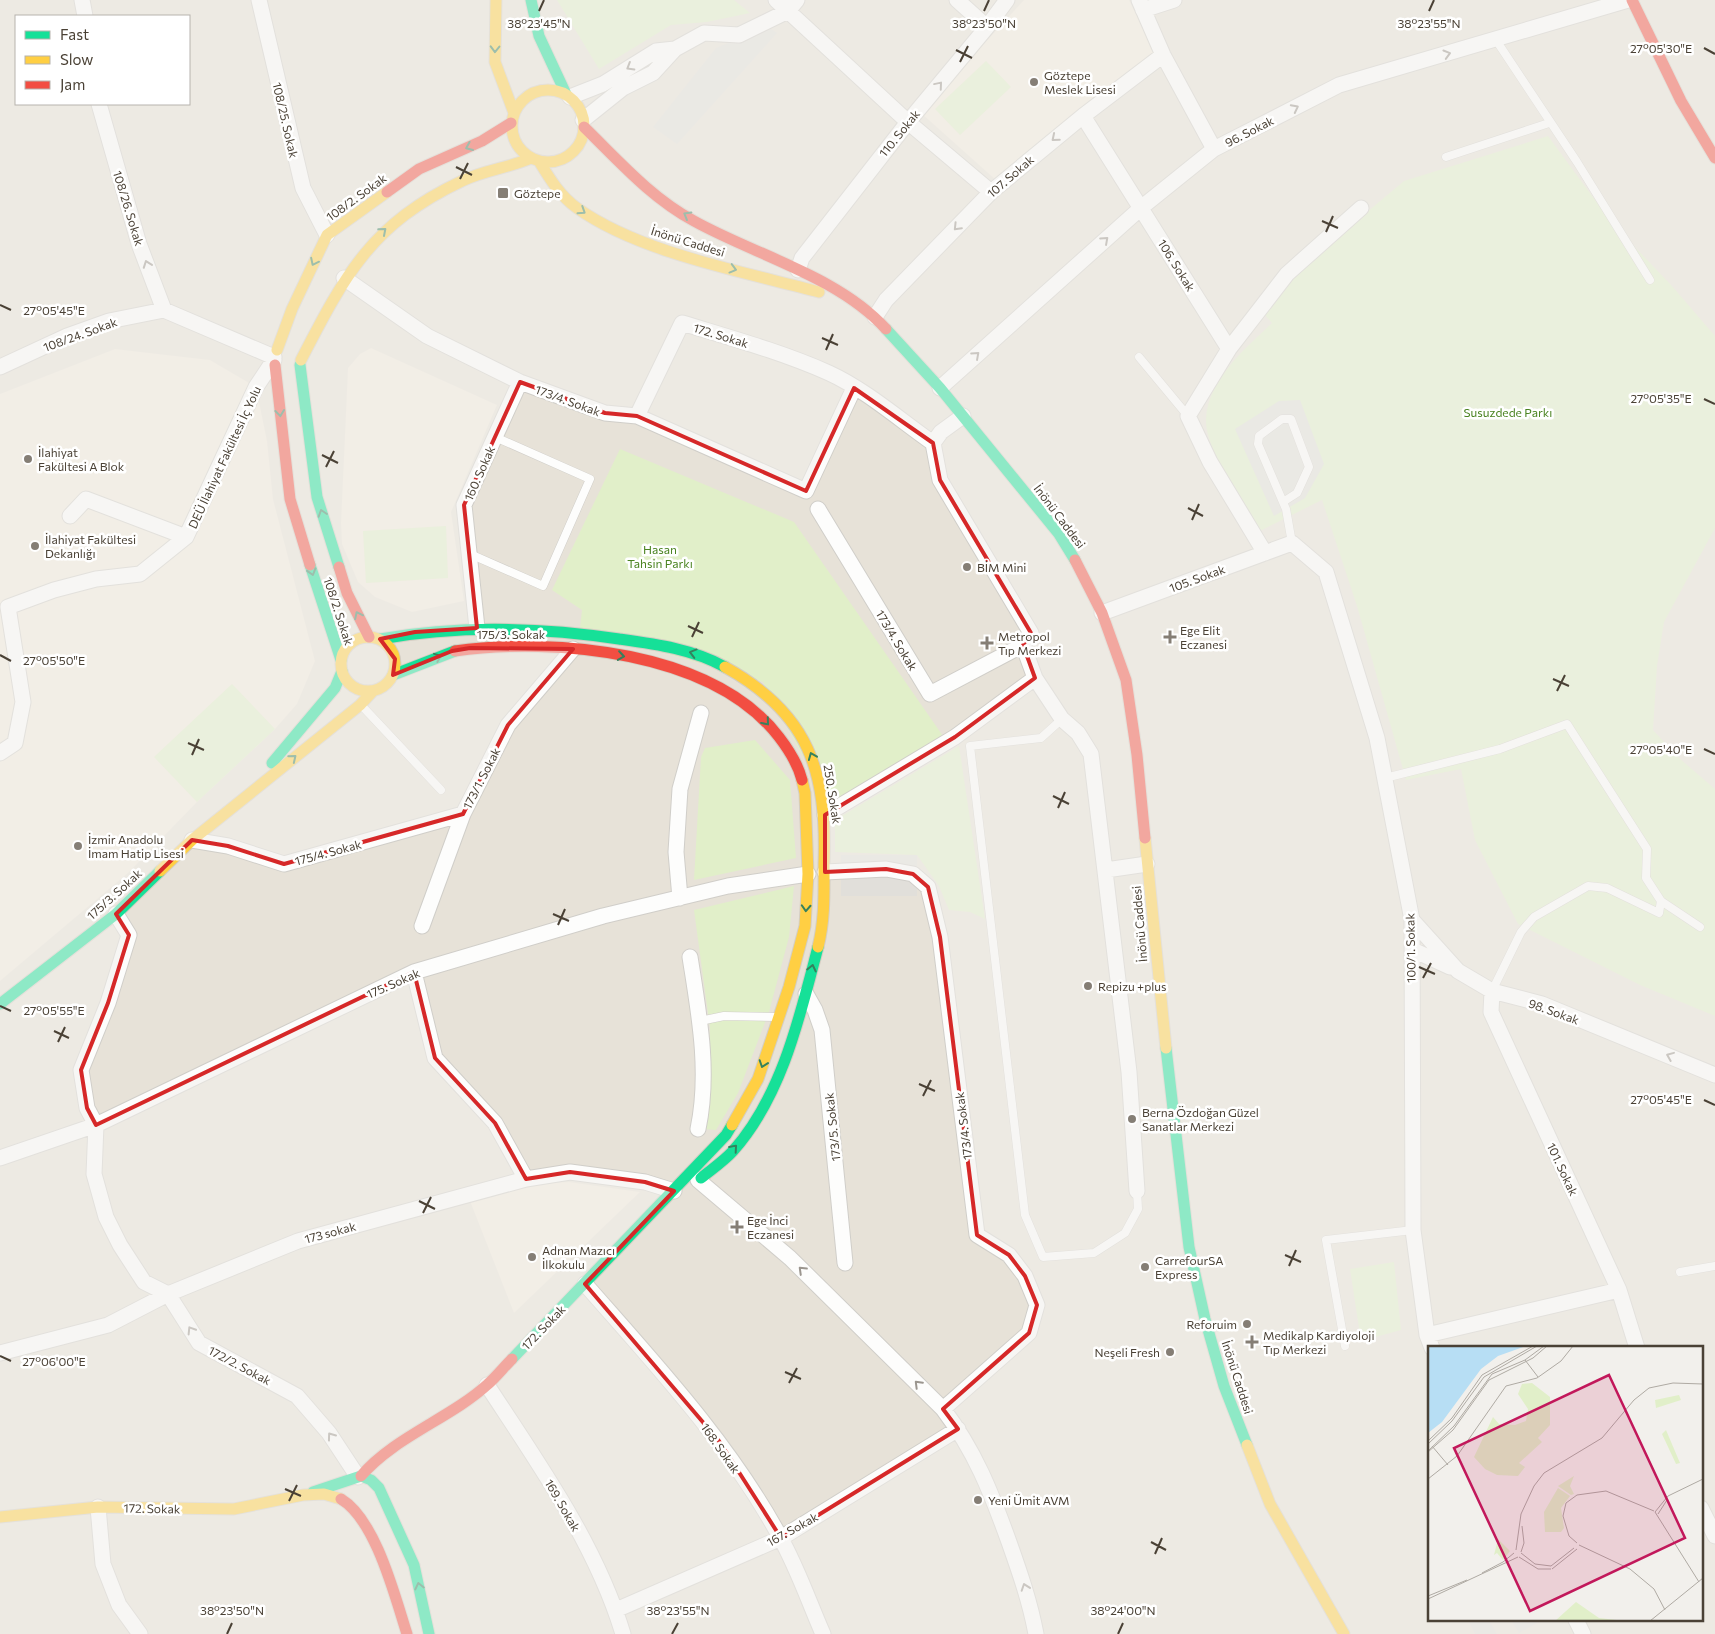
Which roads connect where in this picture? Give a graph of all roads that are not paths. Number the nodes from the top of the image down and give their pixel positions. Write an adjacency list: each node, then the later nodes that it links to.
1 (82, 0): 13 (street)
2 (259, 0): 32 (street, 108/25. Sokak)
3 (496, 0): 21 (main road, one-way to 21)
4 (531, 0): 18 (main road)
5 (776, 0): 12 (street)
6 (957, 0): 14 (street)
7 (1007, 0): 14 (street, 110. Sokak)
8 (1174, 0): 11 (street)
9 (1628, 0): 15 (street, 96. Sokak)
10 (1632, 0): 27 (main road)
11 (1141, 5): 17 (street)
12 (793, 6): 16 (street); 22 (street)
13 (85, 15)
14 (988, 27): 22 (street, 110. Sokak, one-way to 14)
15 (1496, 40): 24 (lane); 25 (street, 96. Sokak, one-way to 15)
16 (675, 49): 18 (street, one-way to 18); 23 (street)
17 (1163, 55): 20 (street, 107. Sokak); 25 (street)
18 (568, 95): 21 (main road); 23 (main road)
19 (99, 105): 37 (street, 108/26. Sokak, one-way to 19)
20 (1082, 116): 29 (street, 107. Sokak, one-way to 29); 30 (street, 106. Sokak)
21 (513, 118): 28 (main road); 32 (main road, 108/2. Sokak, one-way to 32)
22 (908, 122): 29 (street); 33 (street, 110. Sokak)
23 (584, 123): 28 (main road); 33 (main road, İnönü Caddesi, one-way to 23)
24 (1550, 123): 26 (lane); 35 (lane)
25 (1214, 150): 30 (street, 96. Sokak)
26 (1446, 157)
27 (1715, 158)
28 (535, 160): 34 (main road, one-way to 28); 36 (main road, İnönü Caddesi, one-way to 36)
29 (991, 192): 38 (street, 107. Sokak, one-way to 38)
30 (1142, 207): 39 (street, 106. Sokak); 46 (street, 96. Sokak, one-way to 30)
31 (1361, 208): 39 (street)
32 (327, 235): 41 (main road, 108/2. Sokak, one-way to 41)
33 (798, 270): 36 (main road, İnönü Caddesi)
34 (344, 278): 42 (main road); 44 (street, 173/4. Sokak)
35 (1650, 280)
36 (854, 302): 38 (main road, İnönü Caddesi)
37 (164, 310): 41 (street); 43 (street, 108/24. Sokak)
38 (875, 317): 46 (main road, İnönü Caddesi)
39 (1229, 349): 49 (street)
40 (1139, 357): 49 (lane)
41 (275, 358): 42 (main road); 42 (main road); 55 (street, DEÜ İlahiyat Fakültesi İç Yolu); 64 (main road, 108/2. Sokak, one-way to 64)
42 (301, 363): 61 (main road, 108/2. Sokak, one-way to 42)
43 (0, 367)
44 (520, 382): 47 (street, 173/4. Sokak); 50 (street, 160. Sokak)
45 (854, 388): 47 (street, 172. Sokak); 47 (street, 173/4. Sokak); 51 (street, 172. Sokak)
46 (940, 388): 48 (main road, İnönü Caddesi)
47 (637, 416)
48 (963, 416): 51 (street); 59 (main road, İnönü Caddesi)
49 (1188, 416): 57 (street)
50 (495, 437): 58 (street, 160. Sokak); 58 (lane)
51 (933, 443): 62 (street)
52 (1283, 502): 52 (lane); 56 (lane)
53 (818, 509): 62 (street, 173/4. Sokak)
54 (70, 516): 55 (street)
55 (186, 537): 71 (street, DEÜ İlahiyat Fakültesi İç Yolu)
56 (1292, 543): 57 (street, 105. Sokak); 72 (street, 100/1. Sokak)
57 (1265, 553): 59 (street, 105. Sokak)
58 (470, 554): 60 (street, 160. Sokak)
59 (1102, 614): 78 (main road, İnönü Caddesi)
60 (477, 628): 61 (main road, 175/3. Sokak); 76 (main road, 250. Sokak, one-way to 60)
61 (374, 638): 64 (main road); 65 (main road)
62 (1023, 645): 66 (street)
63 (573, 649): 65 (main road, 175/3. Sokak, one-way to 63); 75 (street, 173/1. Sokak); 81 (main road, one-way to 81)
64 (342, 665): 67 (main road); 74 (main road, 175/3. Sokak)
65 (393, 675): 67 (main road)
66 (1035, 678): 70 (street); 76 (street)
67 (374, 691): 68 (main road, 175/3. Sokak)
68 (360, 704): 73 (lane); 74 (main road, 175/3. Sokak, one-way to 68)
69 (701, 714): 82 (street)
70 (1062, 719): 79 (street); 105 (lane)
71 (0, 753)
72 (1385, 778): 83 (lane); 85 (street, 100/1. Sokak)
73 (440, 790)
74 (241, 800): 77 (main road, 175/3. Sokak)
75 (463, 814): 77 (street, 175/4. Sokak); 86 (street, 173/1. Sokak)
76 (824, 815): 80 (main road, 250. Sokak)
77 (192, 840): 84 (main road, 175/3. Sokak)
78 (1148, 864): 79 (street); 139 (main road, İnönü Caddesi)
79 (1106, 870): 105 (street)
80 (825, 872): 81 (main road); 94 (main road, 250. Sokak, one-way to 80); 118 (street, 173/4. Sokak)
81 (808, 874): 82 (street, 175. Sokak); 92 (main road, one-way to 92)
82 (680, 898): 91 (street, 175. Sokak)
83 (1661, 901): 87 (lane); 93 (lane)
84 (116, 914): 95 (main road, 175/3. Sokak); 99 (street)
85 (1412, 920): 88 (street, 100/1. Sokak); 90 (street, 98. Sokak)
86 (422, 926)
87 (1700, 927)
88 (1413, 950): 90 (street); 106 (street, 100/1. Sokak)
89 (690, 957): 97 (street)
90 (1458, 970): 93 (street, 98. Sokak)
91 (414, 972): 99 (street, 175. Sokak); 102 (street)
92 (789, 987): 94 (main road); 96 (main road)
93 (1492, 991): 98 (street, 98. Sokak, one-way to 93); 111 (street, 101. Sokak)
94 (806, 994): 103 (main road, 250. Sokak, one-way to 94); 107 (street, 173/5. Sokak)
95 (0, 1004)
96 (779, 1017): 97 (lane); 104 (main road, one-way to 104)
97 (700, 1020): 100 (street)
98 (1715, 1075)
99 (96, 1125): 101 (street, 175. Sokak); 112 (street)
100 (698, 1129)
101 (0, 1158)
102 (526, 1179): 104 (street, 173 sokak); 112 (street, 173 sokak)
103 (698, 1180): 104 (main road); 118 (street, one-way to 103)
104 (674, 1191): 110 (main road, 172. Sokak)
105 (1136, 1191)
106 (1413, 1230): 113 (street, 100/1. Sokak); 114 (lane)
107 (845, 1263)
108 (1715, 1266): 109 (lane)
109 (1680, 1272)
110 (585, 1284): 117 (main road, 172. Sokak); 130 (street, 168. Sokak)
111 (1619, 1290): 113 (street); 115 (street, 101. Sokak)
112 (168, 1294): 116 (street, 173 sokak); 121 (street, 172/2. Sokak, one-way to 112)
113 (1430, 1342)
114 (1345, 1346)
115 (1636, 1346)
116 (0, 1353)
117 (487, 1385): 120 (main road, 172. Sokak); 131 (street, 169. Sokak)
118 (943, 1409): 119 (street)
119 (958, 1429): 130 (street, 167. Sokak); 138 (street, one-way to 119)
120 (397, 1445): 121 (main road, 172. Sokak); 122 (main road, 172. Sokak)
121 (358, 1477): 122 (main road); 123 (main road, 172. Sokak); 124 (main road)
122 (381, 1493): 127 (main road); 135 (main road, one-way to 122)
123 (303, 1495): 124 (main road, 172. Sokak); 125 (main road, 172. Sokak)
124 (349, 1504): 127 (main road, 172. Sokak)
125 (98, 1507): 128 (main road, 172. Sokak); 133 (street)
126 (1702, 1510): 129 (street)
127 (357, 1513): 134 (main road, 172. Sokak)
128 (0, 1517)
129 (1715, 1536)
130 (780, 1538): 131 (street, 167. Sokak); 137 (street, 168. Sokak)
131 (616, 1610): 136 (street, 169. Sokak)
132 (1577, 1622): 140 (street)
133 (140, 1634)
134 (407, 1634)
135 (429, 1634)
136 (622, 1634)
137 (823, 1634)
138 (1036, 1634)
139 (1344, 1634)
140 (1584, 1634)

